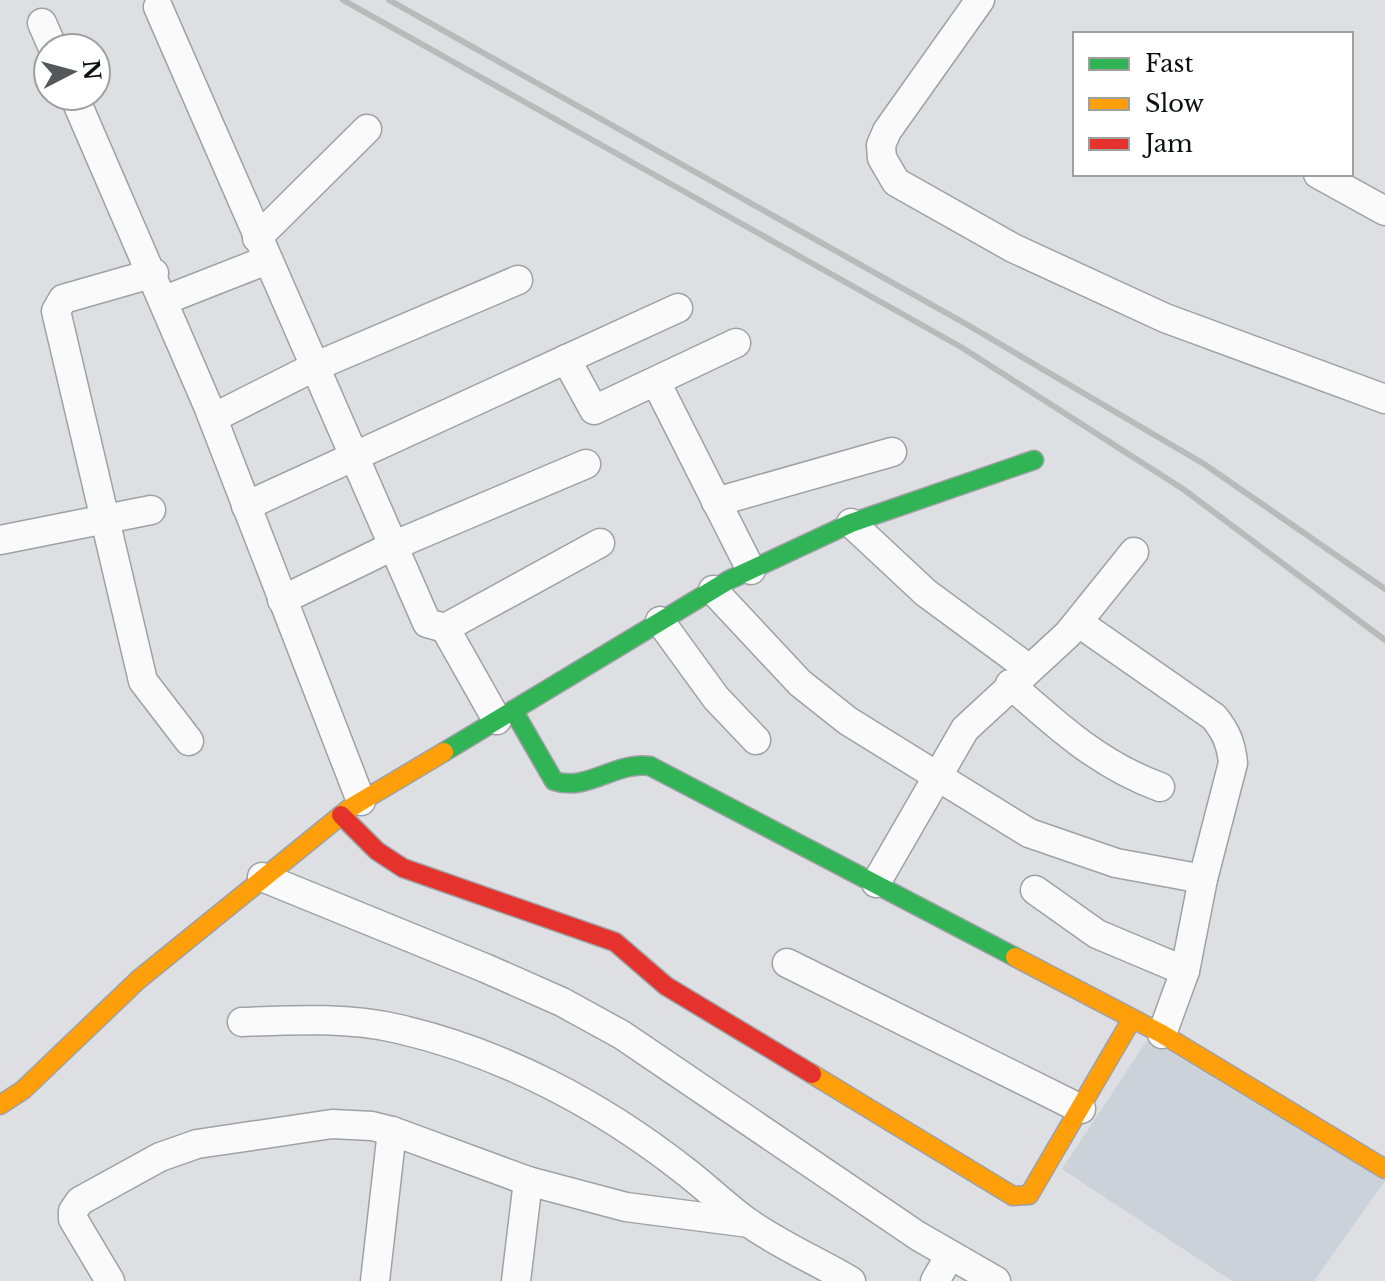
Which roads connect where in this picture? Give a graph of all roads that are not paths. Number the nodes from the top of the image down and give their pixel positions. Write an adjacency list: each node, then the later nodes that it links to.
1 (980, 0): 16 (street)
2 (158, 7): 7 (street)
3 (81, 112): 8 (street)
4 (367, 129): 7 (street)
5 (1322, 176): 6 (street)
6 (1385, 211)
7 (262, 249): 10 (street); 14 (street)
8 (154, 273): 10 (street); 25 (street)
9 (518, 280): 14 (street)
10 (165, 300): 17 (street)
11 (678, 308): 13 (street)
12 (736, 343): 15 (street)
13 (566, 359): 15 (street); 19 (street)
14 (314, 367): 17 (street); 19 (street)
15 (656, 382): 22 (street)
16 (1385, 399)
17 (213, 418): 23 (street)
18 (892, 452): 22 (street)
19 (353, 456): 23 (street); 29 (street)
20 (1034, 460): 26 (street)
21 (586, 464): 29 (street)
22 (716, 502): 31 (street)
23 (246, 506): 33 (street)
24 (151, 510): 25 (street)
25 (106, 519): 27 (street); 40 (street)
26 (851, 523): 31 (street); 37 (street)
27 (0, 540)
28 (600, 543): 36 (street)
29 (395, 545): 33 (street); 36 (street)
30 (1134, 552): 35 (street)
31 (751, 570): 32 (street)
32 (713, 590): 34 (street); 41 (street)
33 (282, 600): 43 (street)
34 (660, 621): 38 (street); 39 (street)
35 (1079, 623): 37 (street); 45 (street)
36 (445, 628): 38 (street)
37 (1019, 676): 41 (street); 42 (street)
38 (505, 715): 43 (street); 46 (street)
39 (756, 740)
40 (189, 741)
41 (935, 776): 45 (street); 46 (street)
42 (1160, 787)
43 (351, 808): 44 (street); 54 (street)
44 (262, 877): 53 (street); 59 (street)
45 (1203, 879): 49 (street)
46 (876, 883): 50 (street)
47 (1035, 890): 49 (street)
48 (787, 963): 54 (street)
49 (1185, 971): 52 (street)
50 (1132, 1019): 52 (street); 54 (street)
51 (242, 1022): 58 (street)
52 (1162, 1034): 56 (street)
53 (0, 1105)
54 (1081, 1109)
55 (392, 1131): 57 (street); 60 (street); 61 (street)
56 (1385, 1169)
57 (528, 1181): 58 (street); 62 (street)
58 (749, 1223): 63 (street)
59 (949, 1257): 64 (street); 65 (street)
60 (110, 1281)
61 (375, 1281)
62 (516, 1281)
63 (851, 1281)
64 (935, 1281)
65 (996, 1281)

